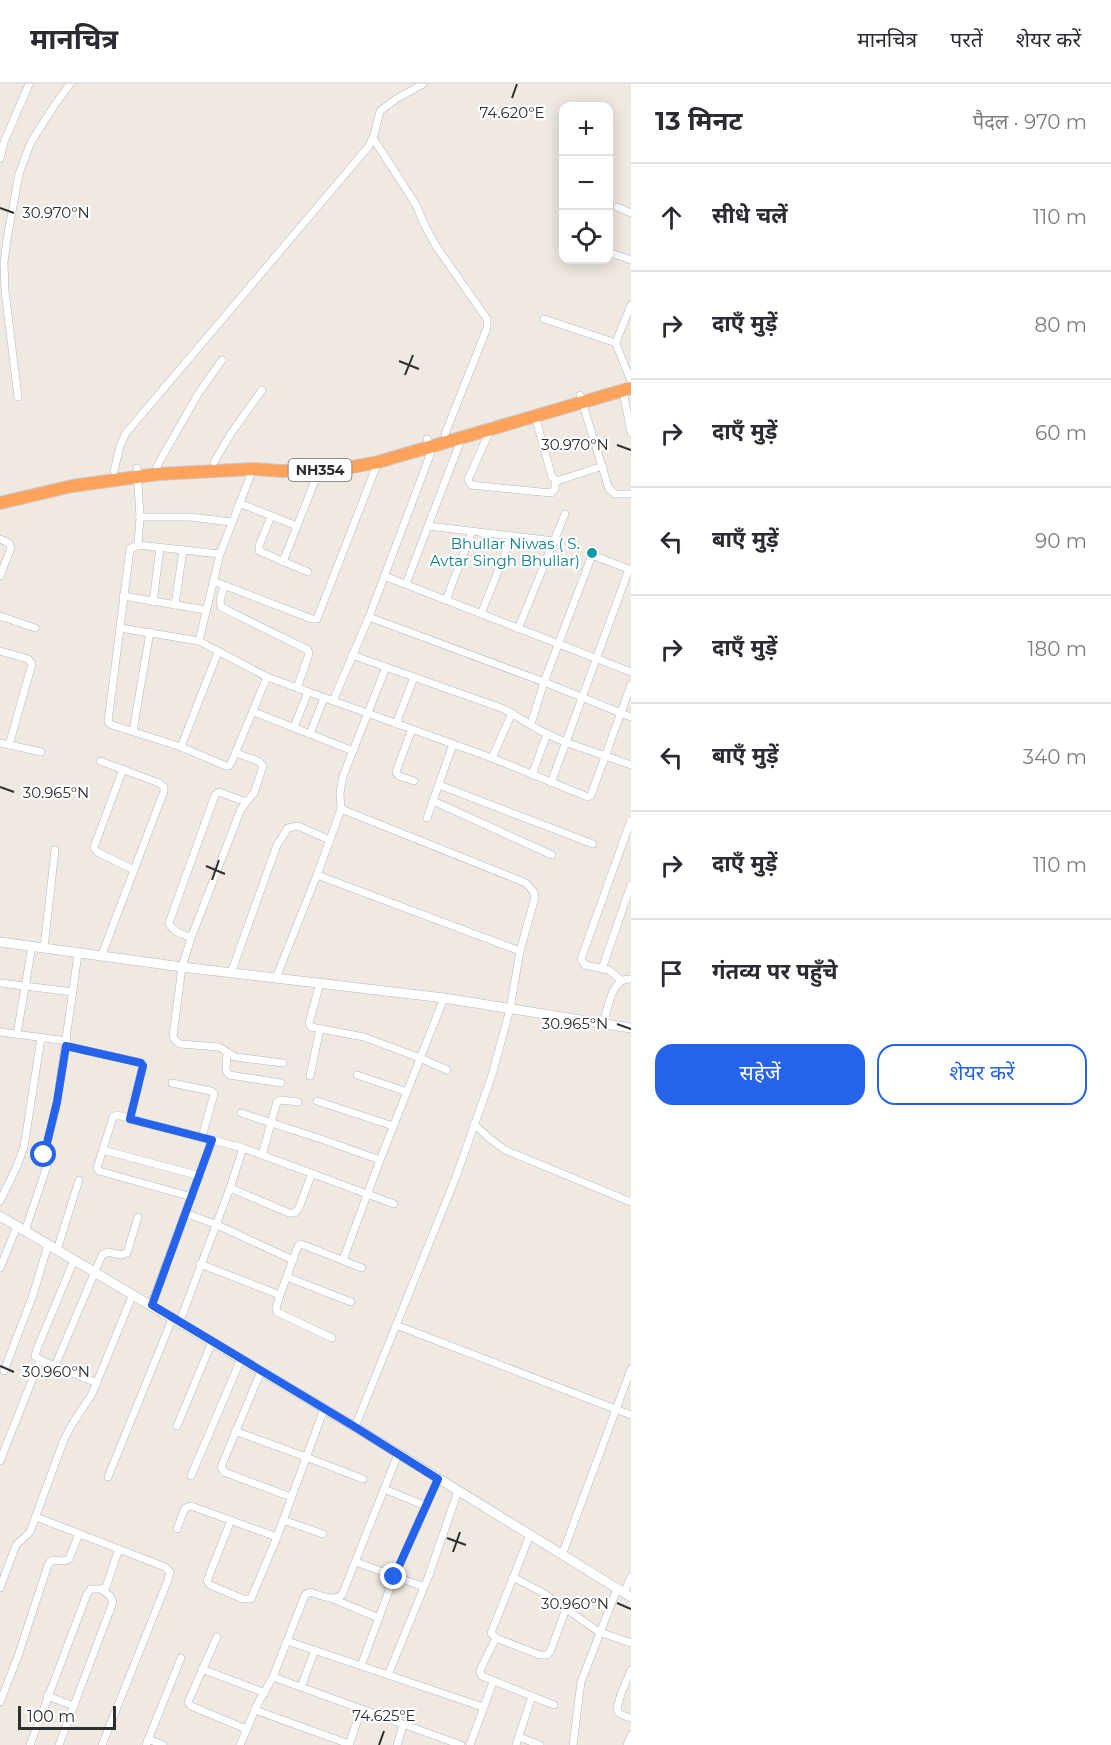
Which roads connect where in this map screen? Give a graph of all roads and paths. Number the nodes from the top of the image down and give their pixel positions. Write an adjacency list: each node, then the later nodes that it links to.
1 (29, 84): 5 (street)
2 (70, 84): 16 (street)
3 (423, 84): 4 (street)
4 (374, 138): 21 (street); 30 (street)
5 (0, 159)
6 (617, 207): 7 (street)
7 (631, 213)
8 (613, 253): 9 (street)
9 (631, 260)
10 (631, 305): 12 (street)
11 (544, 319): 12 (street)
12 (616, 343): 14 (street)
13 (222, 360): 26 (street)
14 (629, 385): 17 (highway, NH354); 20 (street)
15 (262, 390): 24 (street)
16 (18, 397)
17 (582, 398): 18 (highway, NH354); 21 (highway, NH354); 27 (street)
18 (536, 416): 19 (highway, NH354); 32 (street)
19 (491, 428): 22 (highway, NH354); 32 (street)
20 (631, 432)
21 (446, 434): 23 (highway, NH354)
22 (462, 437): 23 (highway, NH354); 42 (street)
23 (428, 443): 24 (highway, NH354); 25 (highway, NH354); 55 (street)
24 (214, 462): 26 (highway, NH354)
25 (378, 462): 29 (highway, NH354); 58 (street)
26 (157, 466): 31 (highway, NH354)
27 (603, 466): 32 (street); 33 (street)
28 (254, 468): 29 (highway, NH354); 31 (highway, NH354); 36 (street)
29 (319, 470): 41 (street)
30 (114, 471): 31 (highway, NH354); 34 (highway, NH354)
31 (138, 472): 35 (highway, NH354); 38 (street)
32 (555, 480)
33 (631, 494)
34 (0, 495)
35 (0, 502)
36 (239, 503): 39 (street); 40 (street)
37 (565, 514): 46 (street)
38 (140, 516): 40 (street); 47 (street)
39 (271, 516): 41 (street); 51 (street)
40 (231, 522): 50 (street)
41 (297, 526): 51 (street)
42 (428, 526): 43 (street); 57 (street)
43 (472, 531): 44 (street); 60 (street)
44 (512, 536): 46 (street); 64 (street)
45 (0, 539): 54 (street)
46 (555, 541): 69 (street)
47 (138, 545): 48 (street); 59 (street)
48 (160, 548): 49 (street); 61 (street)
49 (183, 550): 50 (street); 62 (street)
50 (220, 554): 56 (street)
51 (283, 562): 53 (street)
52 (630, 569): 72 (street); 76 (street)
53 (308, 572)
54 (0, 576)
55 (384, 576): 57 (street); 66 (street)
56 (213, 581): 58 (street); 63 (street)
57 (406, 584): 60 (street)
58 (224, 586): 84 (street)
59 (123, 596): 61 (street); 68 (street)
60 (446, 600): 64 (street)
61 (153, 602): 62 (street)
62 (175, 605): 63 (street)
63 (206, 610): 71 (street)
64 (481, 614): 69 (street)
65 (0, 616): 67 (street)
66 (369, 616): 75 (street); 82 (street)
67 (35, 628)
68 (120, 628): 70 (street); 98 (street)
69 (518, 629): 72 (street)
70 (150, 632): 71 (street); 98 (street)
71 (199, 640): 74 (street)
72 (559, 645): 76 (street); 82 (street)
73 (2, 651): 77 (street); 104 (street)
74 (218, 652): 80 (street); 105 (street)
75 (352, 655): 78 (street); 88 (street)
76 (595, 658): 79 (street); 87 (street)
77 (0, 662)
78 (386, 667): 81 (street); 90 (street)
79 (631, 672)
80 (267, 677): 84 (street); 89 (street)
81 (414, 678): 91 (street); 94 (street)
82 (544, 682): 87 (street); 95 (street)
83 (631, 685): 92 (street)
84 (297, 688): 85 (street)
85 (308, 692): 86 (street); 96 (street)
86 (324, 698): 88 (street); 99 (street)
87 (582, 698): 92 (street); 101 (street)
88 (333, 701): 90 (street)
89 (254, 712): 96 (street); 108 (street)
90 (368, 713): 94 (street); 106 (street)
91 (512, 713): 95 (street); 110 (street)
92 (620, 713): 93 (street); 109 (street)
93 (631, 717)
94 (396, 724): 97 (street)
95 (531, 724): 100 (street)
96 (294, 728): 99 (street)
97 (412, 729): 103 (street); 115 (street)
98 (133, 731): 105 (street)
99 (310, 734): 106 (street)
100 (548, 734): 101 (street); 114 (street)
101 (565, 741): 109 (street); 116 (street)
102 (0, 743): 104 (street)
103 (453, 744): 110 (street); 117 (street)
104 (9, 745): 107 (street)
105 (181, 747): 108 (street)
106 (353, 751): 120 (street)
107 (41, 752)
108 (236, 753): 119 (street)
109 (605, 756): 112 (street); 116 (street)
110 (492, 758): 114 (street)
111 (100, 761): 113 (street)
112 (631, 765)
113 (123, 770): 127 (street); 127 (street)
114 (532, 775): 116 (street)
115 (414, 781)
116 (551, 783)
117 (439, 785): 118 (street); 124 (street)
118 (433, 801): 121 (street); 126 (street)
119 (246, 802): 130 (street); 130 (street)
120 (341, 809): 123 (street); 134 (street)
121 (427, 818)
122 (631, 820): 138 (street)
123 (330, 840): 128 (street); 139 (street)
124 (593, 844)
125 (55, 850): 133 (street)
126 (552, 855)
127 (134, 870): 136 (street)
128 (317, 875): 134 (street); 140 (street)
129 (631, 885): 138 (street)
130 (191, 938): 137 (street)
131 (0, 942): 132 (street)
132 (32, 946): 133 (street); 145 (street)
133 (44, 948): 135 (street)
134 (520, 951): 148 (street)
135 (78, 954): 136 (street); 146 (street)
136 (101, 957): 137 (street)
137 (182, 967): 139 (street); 156 (street)
138 (602, 969): 142 (street)
139 (231, 973): 140 (street)
140 (276, 978): 144 (street)
141 (631, 979): 142 (street)
142 (621, 980): 149 (street)
143 (0, 983): 145 (street)
144 (320, 983): 147 (street); 151 (street)
145 (24, 986): 146 (street); 153 (street)
146 (73, 992): 155 (street)
147 (444, 998): 148 (street); 157 (street)
148 (510, 1009): 149 (street); 170 (street)
149 (603, 1024): 150 (street)
150 (631, 1028)
151 (320, 1029): 157 (street); 161 (street)
152 (0, 1032): 153 (street)
153 (17, 1035): 154 (street)
154 (41, 1038): 155 (street); 184 (street)
155 (66, 1044): 168 (street); 191 (street)
156 (227, 1053): 158 (street); 163 (street)
157 (420, 1058): 159 (street); 164 (street)
158 (283, 1063)
159 (447, 1070)
160 (357, 1075): 164 (street)
161 (310, 1076)
162 (172, 1083): 172 (street)
163 (281, 1083)
164 (406, 1092): 171 (street)
165 (317, 1101): 171 (street)
166 (298, 1102): 169 (street)
167 (241, 1113): 169 (street)
168 (130, 1119): 172 (street); 175 (street)
169 (272, 1123): 176 (street); 177 (street)
170 (474, 1124): 185 (street); 206 (street)
171 (393, 1126): 177 (street)
172 (202, 1137): 173 (street)
173 (212, 1140): 174 (street); 179 (street)
174 (243, 1148): 176 (street); 181 (street)
175 (103, 1150): 179 (street); 183 (street)
176 (262, 1155): 178 (street)
177 (380, 1160): 182 (street)
178 (312, 1173): 181 (street); 182 (street)
179 (200, 1176): 183 (street)
180 (79, 1180): 192 (street)
181 (230, 1188): 190 (street)
182 (368, 1195): 186 (street); 195 (street)
183 (192, 1197): 187 (street)
184 (0, 1201)
185 (631, 1202)
186 (394, 1204)
187 (185, 1213): 190 (street); 204 (street)
188 (0, 1216): 191 (street)
189 (138, 1217): 199 (street)
190 (215, 1224): 194 (street); 196 (street)
191 (21, 1228): 192 (street); 197 (street)
192 (52, 1247): 193 (street); 213 (street)
193 (74, 1260): 199 (street); 210 (street)
194 (293, 1260): 195 (street); 200 (street)
195 (343, 1260): 198 (street)
196 (200, 1264): 202 (street); 205 (street)
197 (0, 1268)
198 (362, 1268)
199 (94, 1272): 201 (street); 211 (street)
200 (287, 1277): 202 (street); 203 (street)
201 (133, 1294): 204 (street); 215 (street)
202 (280, 1295): 207 (street)
203 (351, 1302)
204 (152, 1305): 205 (street)
205 (176, 1319): 208 (street); 226 (street)
206 (396, 1325): 217 (street); 220 (street)
207 (332, 1338)
208 (212, 1342): 209 (street); 219 (street)
209 (241, 1359): 214 (street); 225 (street)
210 (39, 1360): 211 (street); 224 (street)
211 (55, 1366): 215 (street)
212 (631, 1368): 217 (street)
213 (4, 1371)
214 (261, 1371): 216 (street); 221 (street)
215 (96, 1383): 233 (street)
216 (324, 1409): 220 (street); 223 (street)
217 (616, 1409): 218 (street); 242 (street)
218 (631, 1415)
219 (177, 1426)
220 (355, 1427): 222 (street)
221 (235, 1431): 223 (street); 231 (street)
222 (398, 1454): 228 (street); 229 (street)
223 (306, 1456): 227 (street); 231 (street)
224 (0, 1461)
225 (191, 1476)
226 (108, 1477)
227 (363, 1479)
228 (438, 1479): 230 (street); 232 (street)
229 (384, 1489): 232 (street); 243 (street)
230 (458, 1491): 239 (street); 247 (street)
231 (291, 1497): 235 (street)
232 (426, 1506): 245 (street)
233 (36, 1517): 237 (street); 248 (street)
234 (231, 1520): 236 (street); 240 (street); 240 (street)
235 (283, 1520): 238 (street); 240 (street)
236 (177, 1529)
237 (79, 1534): 241 (street); 271 (street)
238 (323, 1534)
239 (530, 1535): 242 (street); 244 (street)
240 (277, 1537)
241 (119, 1549): 249 (street); 287 (street)
242 (562, 1555): 250 (street)
243 (356, 1562): 245 (street); 251 (street)
244 (513, 1576): 252 (street); 256 (street)
245 (394, 1577): 247 (street); 253 (street)
246 (631, 1577): 250 (street)
247 (424, 1587): 264 (street)
248 (0, 1588)
249 (101, 1589): 269 (street); 273 (street)
250 (624, 1593): 254 (street)
251 (333, 1599): 253 (street); 257 (street)
252 (566, 1609): 254 (street); 256 (street)
253 (379, 1618): 261 (street)
254 (599, 1632): 258 (street); 295 (street)
255 (217, 1638): 262 (street)
256 (496, 1638): 266 (street)
257 (287, 1641): 259 (street); 265 (street)
258 (631, 1643)
259 (315, 1650): 261 (street); 267 (street)
260 (181, 1658): 282 (street)
261 (361, 1666): 264 (street)
262 (202, 1669): 268 (street); 279 (street)
263 (631, 1670): 277 (street)
264 (388, 1675): 274 (street)
265 (273, 1677): 267 (street); 268 (street)
266 (493, 1682): 270 (street); 274 (street)
267 (301, 1687): 276 (street)
268 (265, 1693): 275 (street)
269 (47, 1696): 273 (street); 285 (street)
270 (532, 1696): 272 (street); 281 (street)
271 (0, 1702)
272 (554, 1705)
273 (74, 1706): 286 (street)
274 (483, 1707): 292 (street)
275 (255, 1710): 279 (street); 284 (street)
276 (361, 1710): 278 (street); 284 (street)
277 (631, 1718)
278 (403, 1725): 283 (street); 290 (street)
279 (246, 1729): 289 (street)
280 (631, 1735): 296 (street)
281 (519, 1737): 293 (street); 294 (street)
282 (147, 1742): 288 (street)
283 (449, 1743): 291 (street)
284 (349, 1744)
285 (30, 1745)
286 (59, 1745)
287 (102, 1745)
288 (163, 1745)
289 (240, 1745)
290 (397, 1745)
291 (461, 1745)
292 (470, 1745)
293 (516, 1745)
294 (540, 1745)
295 (573, 1745)
296 (627, 1745)

